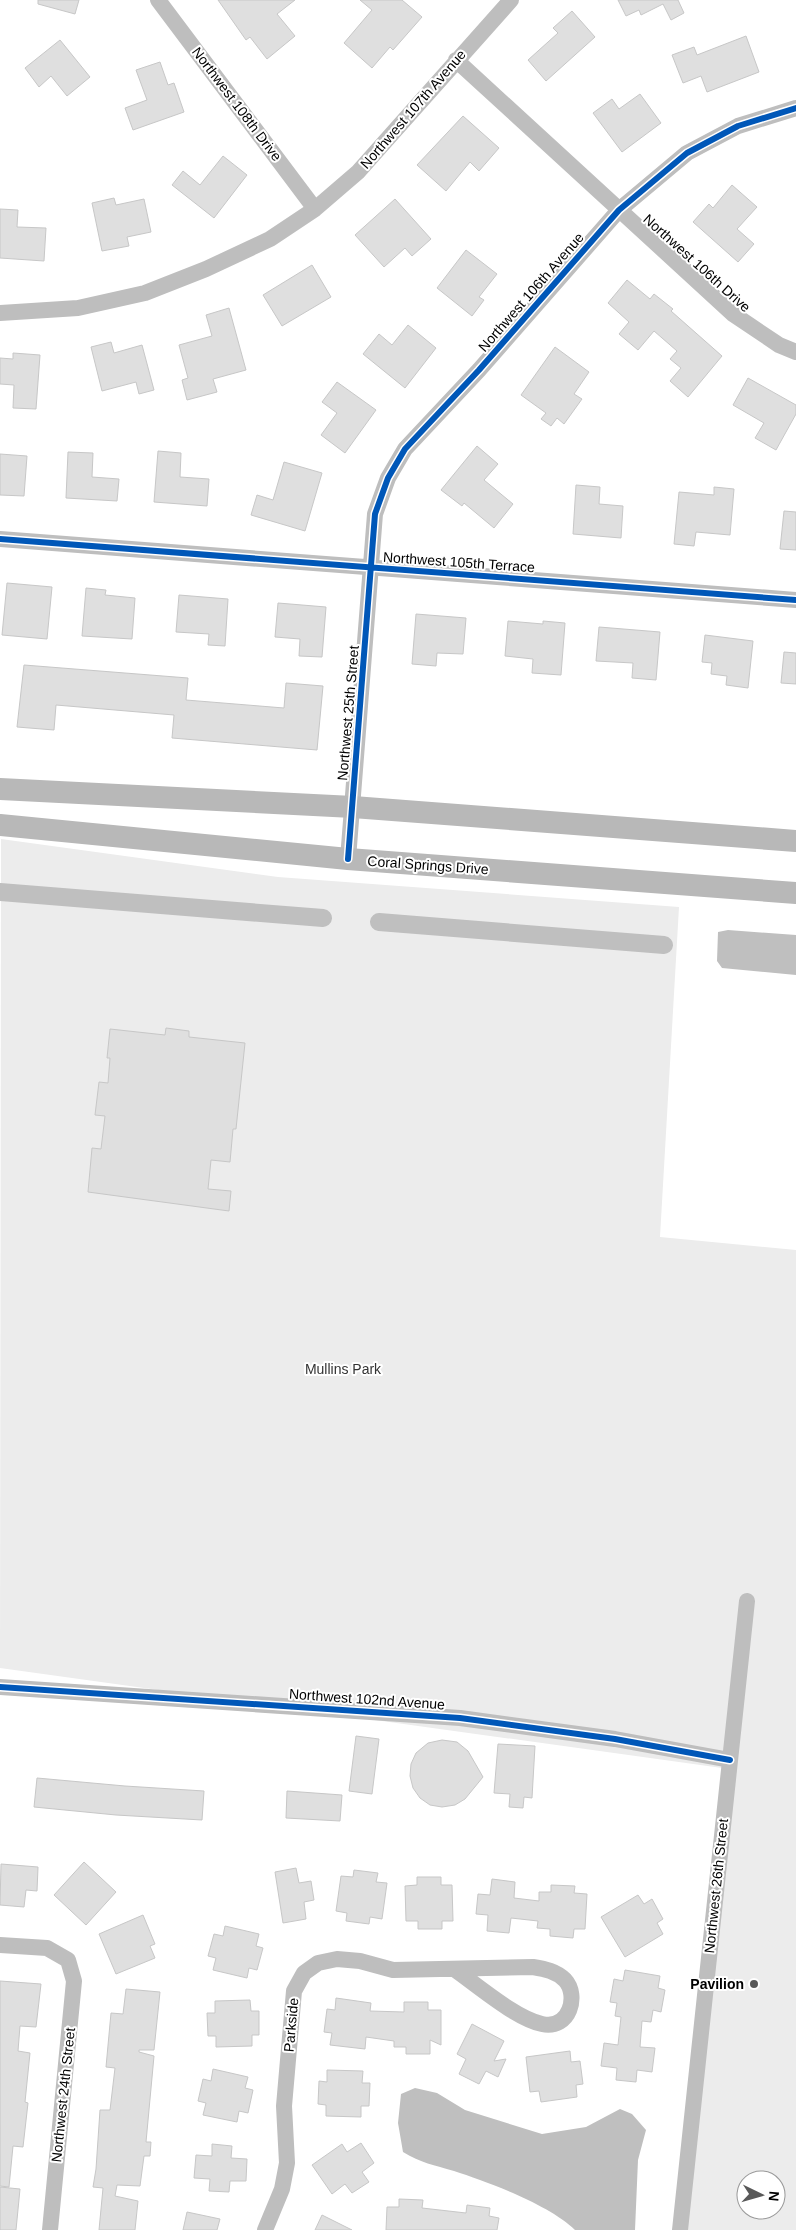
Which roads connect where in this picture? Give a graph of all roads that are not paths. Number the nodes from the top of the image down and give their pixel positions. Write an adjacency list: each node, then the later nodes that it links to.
1 (158, 0): 5 (street, Northwest 108th Drive)
2 (511, 0): 3 (street, Northwest 107th Avenue)
3 (456, 60): 5 (street, Northwest 107th Avenue); 6 (street, Northwest 106th Drive)
4 (796, 108): 6 (street, Northwest 106th Avenue)
5 (315, 209): 7 (street, Northwest 107th Avenue)
6 (619, 210): 8 (street, Northwest 106th Drive); 10 (street, Northwest 106th Avenue)
7 (0, 313)
8 (796, 352)
9 (0, 539): 10 (street, Northwest 105th Terrace)
10 (372, 568): 11 (street, Northwest 105th Terrace); 13 (street, Northwest 25th Street)
11 (796, 600)
12 (0, 789): 13 (main road)
13 (353, 807): 15 (main road); 16 (street, Northwest 25th Street)
14 (0, 826): 16 (main road, Coral Springs Drive)
15 (796, 841)
16 (348, 859): 17 (main road, Coral Springs Drive)
17 (796, 893)
18 (747, 1601): 20 (street, Northwest 26th Street)
19 (0, 1687): 20 (street, Northwest 102nd Avenue)
20 (730, 1760): 25 (street, Northwest 26th Street)
21 (0, 1945): 23 (street, Northwest 24th Street)
22 (454, 1969): 22 (street, Parkside); 24 (street, Parkside)
23 (50, 2230)
24 (265, 2230)
25 (680, 2230)

